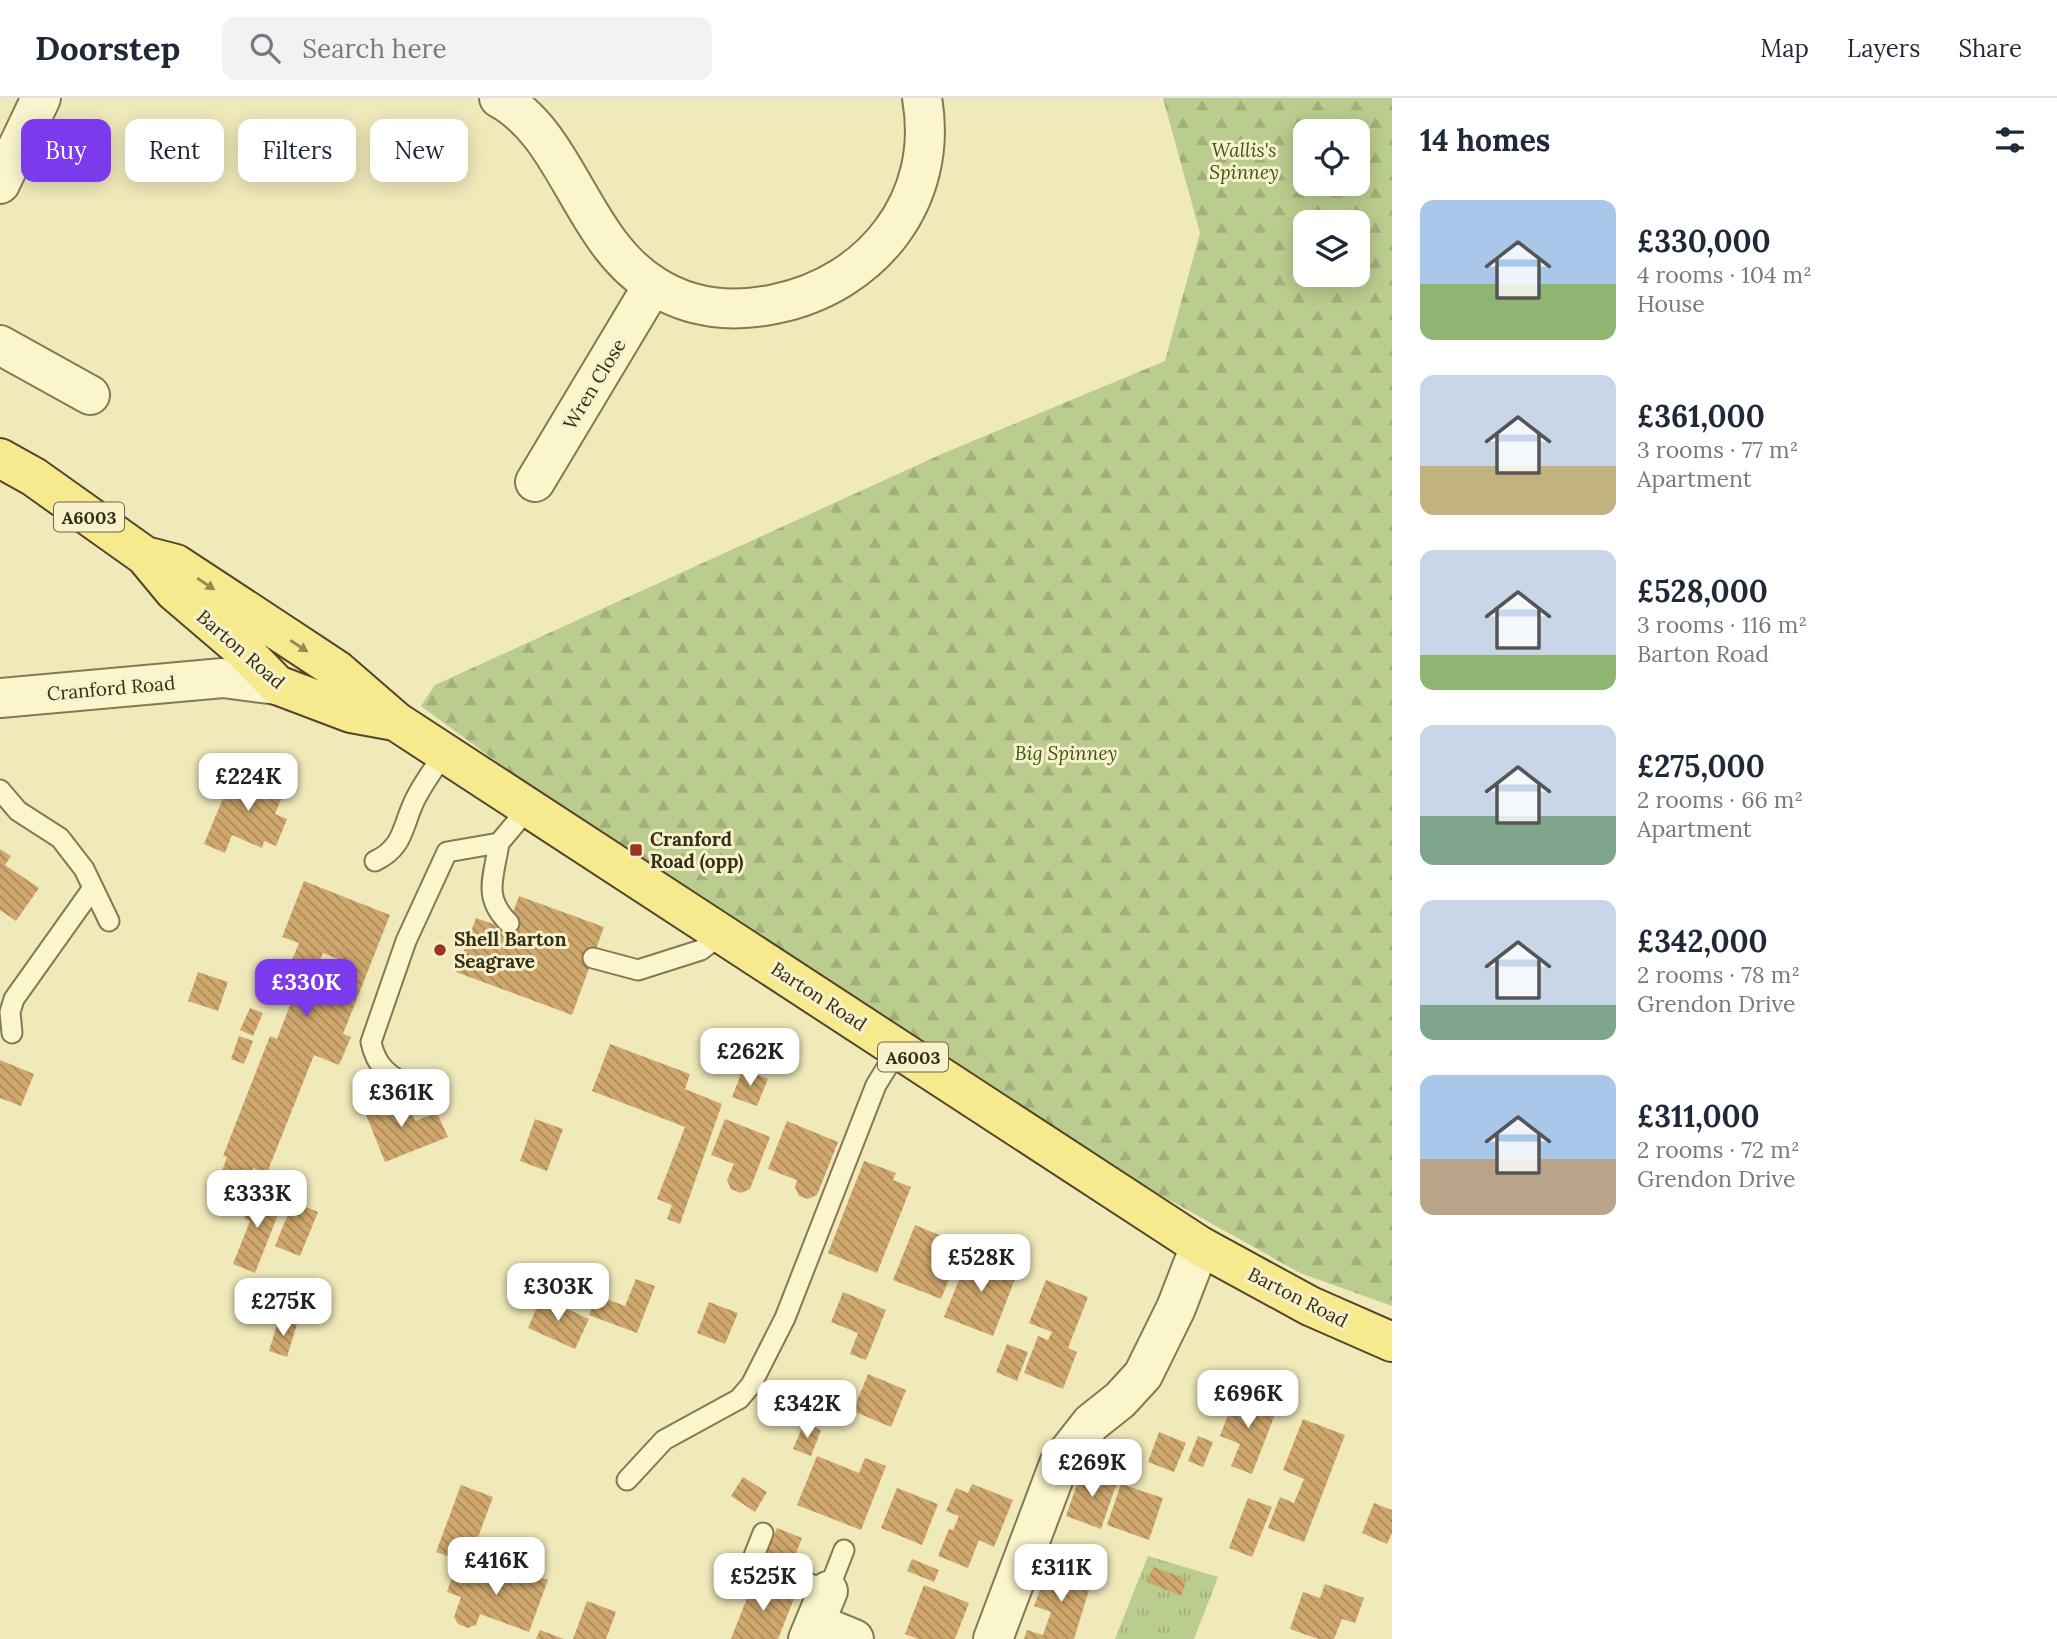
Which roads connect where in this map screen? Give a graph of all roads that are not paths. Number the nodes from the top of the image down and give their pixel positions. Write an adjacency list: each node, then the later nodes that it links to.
1 (41, 98): 4 (street)
2 (499, 98): 5 (street)
3 (922, 98): 5 (street)
4 (0, 184)
5 (653, 285): 9 (street, Wren Close)
6 (0, 345): 7 (street)
7 (90, 395)
8 (0, 458): 10 (main road, Barton Road / A6003)
9 (535, 482)
10 (242, 650): 11 (street, Cranford Road); 12 (main road, Barton Road); 12 (main road, Barton Road / A6003, one-way to 12)
11 (0, 698)
12 (397, 722): 13 (main road, Barton Road / A6003)
13 (446, 752): 15 (main road, Barton Road / A6003); 17 (lane)
14 (0, 790): 18 (lane)
15 (530, 806): 16 (lane); 21 (main road, Barton Road / A6003)
16 (499, 843): 20 (lane); 25 (lane)
17 (375, 861)
18 (93, 888): 19 (lane); 23 (lane)
19 (109, 921)
20 (509, 923)
21 (723, 933): 22 (lane); 24 (main road, Barton Road / A6003)
22 (593, 958)
23 (12, 1033)
24 (899, 1048): 26 (main road, Barton Road / A6003); 28 (lane)
25 (410, 1088)
26 (1200, 1246): 27 (main road, Barton Road / A6003); 33 (street)
27 (1392, 1342)
28 (627, 1480)
29 (763, 1533): 31 (lane)
30 (844, 1550): 31 (lane)
31 (817, 1618): 32 (street)
32 (854, 1639)
33 (993, 1639)

